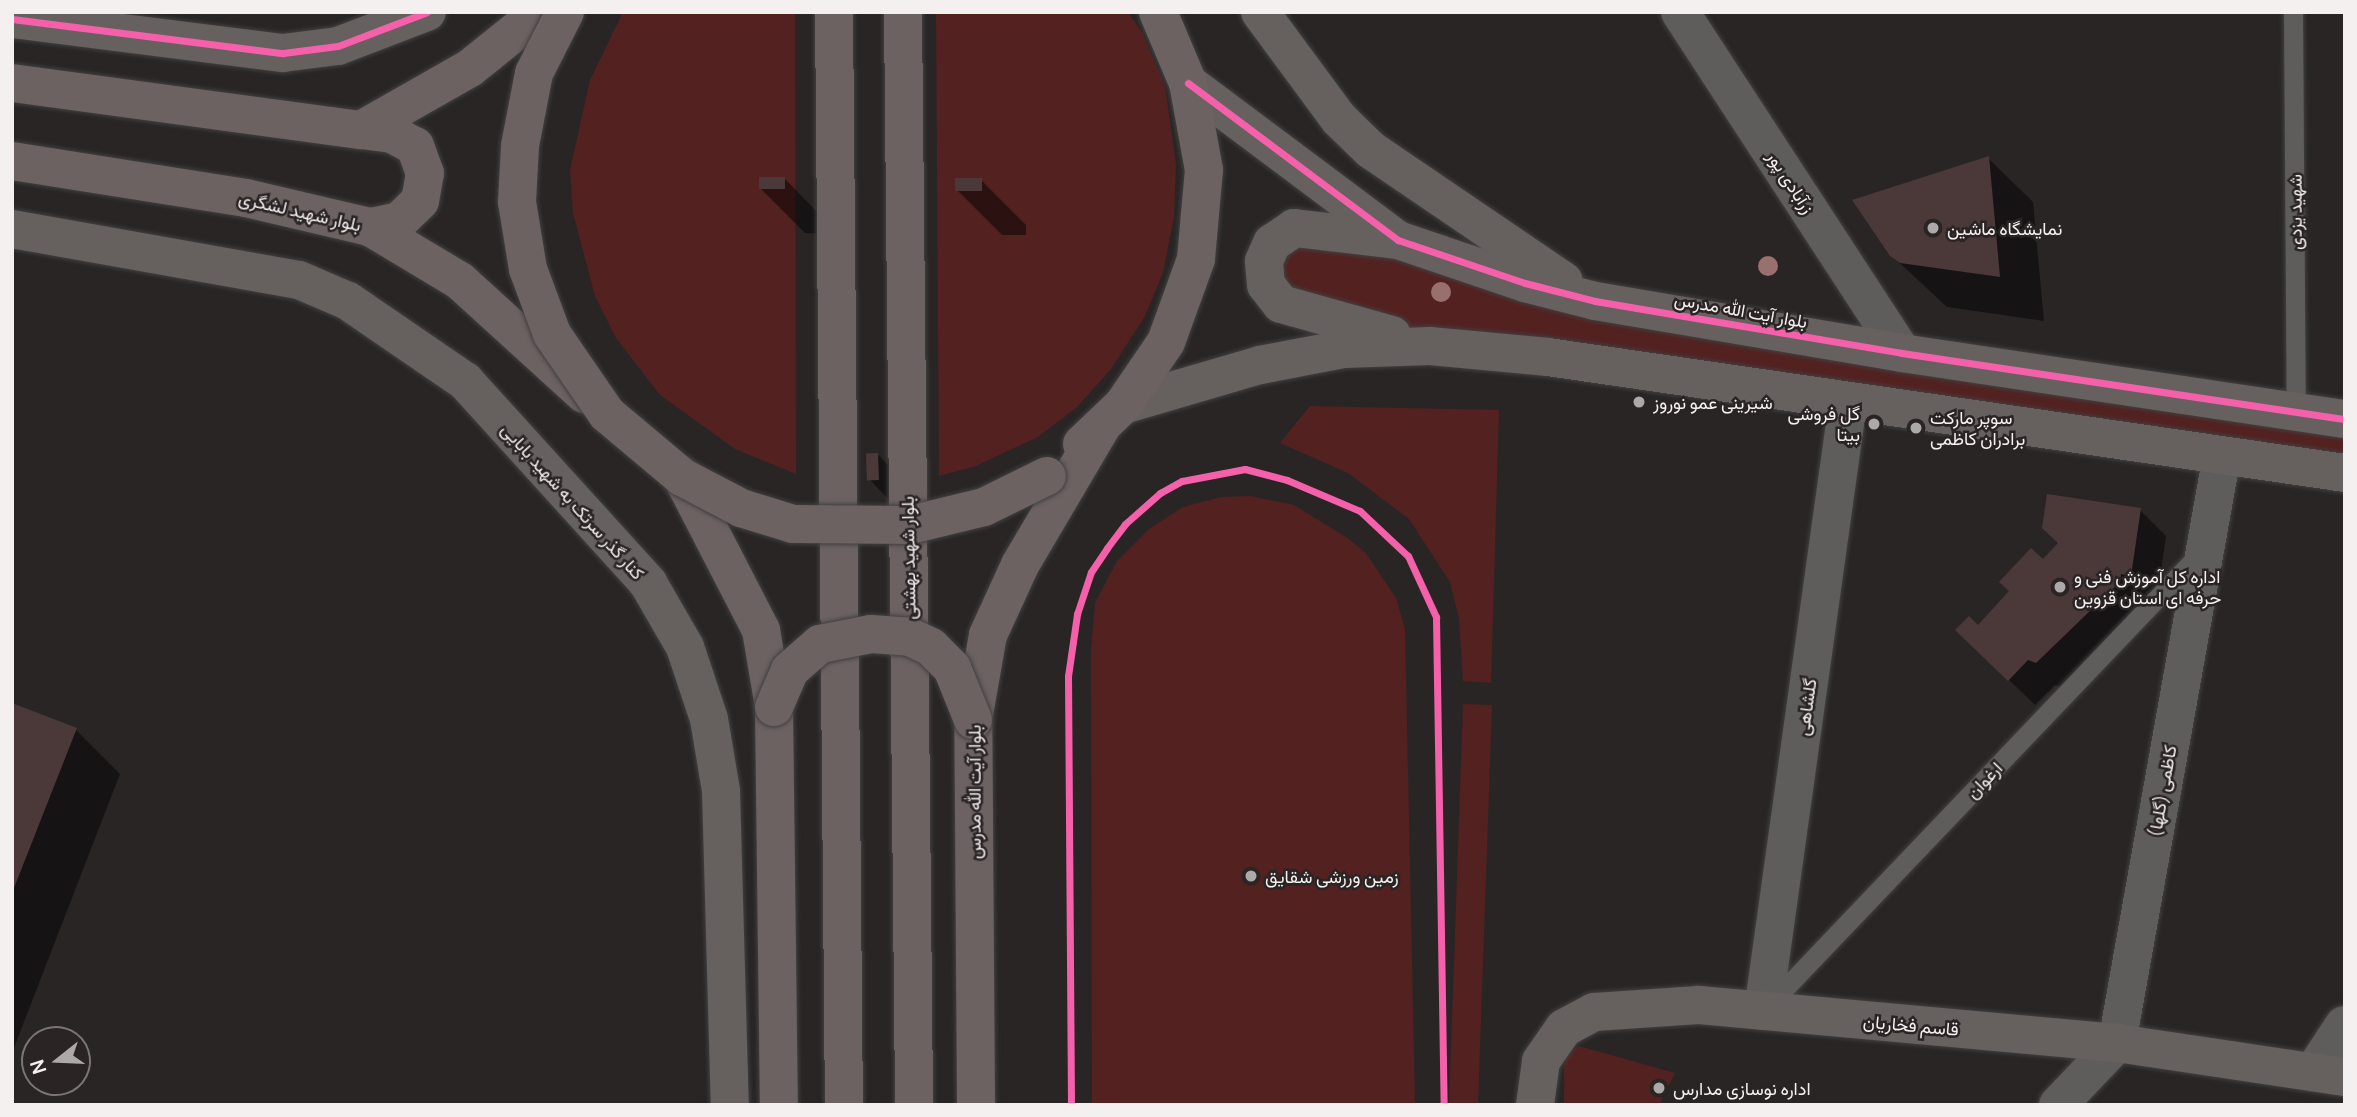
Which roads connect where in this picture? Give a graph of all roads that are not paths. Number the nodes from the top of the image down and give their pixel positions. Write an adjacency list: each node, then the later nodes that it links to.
1 (427, 12): 10 (main road)
2 (540, 12): 13 (main road)
3 (565, 12): 23 (main road, bridge)
4 (834, 12): 38 (main road)
5 (902, 12): 39 (main road, بلوار شهید بهشتی)
6 (1158, 12): 12 (main road)
7 (1260, 12): 18 (main road)
8 (1680, 12): 20 (street, زرآبادی پور)
9 (2293, 12): 22 (lane, شهید یزدی)
10 (12, 19)
11 (12, 83): 13 (main road)
12 (1188, 83): 17 (main road, بلوار آیت الله مدرس); 24 (main road)
13 (361, 130): 15 (main road)
14 (12, 161): 15 (main road, بلوار شهید لشگری)
15 (370, 226): 23 (main road, بلوار شهید لشگری)
16 (12, 229): 36 (main road, کنار گذر سرتک به شهید بابایی)
17 (1398, 240): 18 (main road, بلوار آیت الله مدرس); 19 (main road)
18 (1595, 301): 20 (main road, بلوار آیت الله مدرس)
19 (1430, 345): 21 (main road); 24 (main road)
20 (1902, 353): 22 (main road, بلوار آیت الله مدرس)
21 (1848, 402): 26 (main road); 32 (street, گلشاهی)
22 (2296, 412): 25 (main road, بلوار آیت الله مدرس)
23 (607, 414): 28 (main road, bridge)
24 (1112, 416): 28 (main road, bridge); 31 (main road, بلوار آیت الله مدرس)
25 (2345, 419)
26 (2222, 455): 27 (main road); 29 (street, کاظمی (گلها))
27 (2345, 473)
28 (682, 477): 30 (main road)
29 (2205, 548): 32 (lane, ارغوان); 34 (street, کاظمی (گلها))
30 (774, 707): 31 (main road, bridge); 37 (main road)
31 (972, 720): 40 (main road, بلوار آیت الله مدرس)
32 (1763, 1012): 34 (main road, قاسم فخاریان); 41 (main road, قاسم فخاریان)
33 (2344, 1025): 35 (street)
34 (2117, 1043): 35 (main road, قاسم فخاریان); 42 (street)
35 (2329, 1075)
36 (730, 1105)
37 (779, 1105)
38 (844, 1105)
39 (914, 1105)
40 (976, 1105)
41 (1535, 1105)
42 (2058, 1105)

